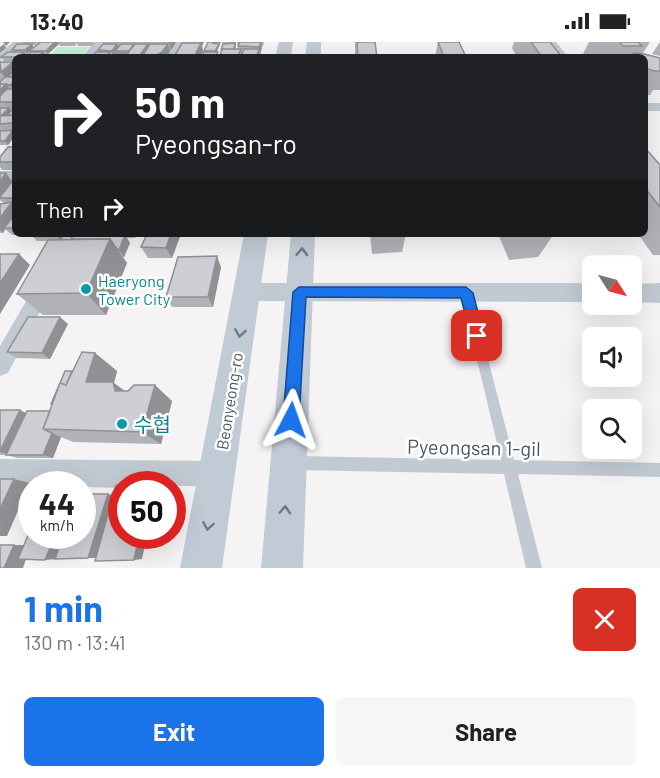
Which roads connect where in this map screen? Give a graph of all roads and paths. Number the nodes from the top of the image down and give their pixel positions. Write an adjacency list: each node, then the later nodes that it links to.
1 (19, 42): 6 (street)
2 (100, 42): 4 (street)
3 (551, 42): 5 (street)
4 (90, 54)
5 (561, 54)
6 (2, 63)
7 (71, 237): 16 (street)
8 (255, 237): 10 (main road, Beonyeong-ro)
9 (303, 237): 11 (main road, one-way to 9)
10 (246, 292): 11 (street); 21 (main road, Beonyeong-ro, one-way to 21)
11 (299, 292): 12 (street); 17 (main road)
12 (466, 293): 13 (street); 18 (lane)
13 (582, 293)
14 (642, 293): 15 (street)
15 (660, 293)
16 (0, 366)
17 (288, 463): 18 (lane, Pyeongsan 1-gil); 23 (main road, one-way to 17)
18 (509, 467): 19 (lane, Pyeongsan 1-gil); 24 (lane)
19 (660, 470)
20 (0, 472): 21 (street)
21 (217, 474): 22 (main road, Beonyeong-ro, one-way to 22)
22 (201, 568)
23 (282, 568)
24 (534, 568)

